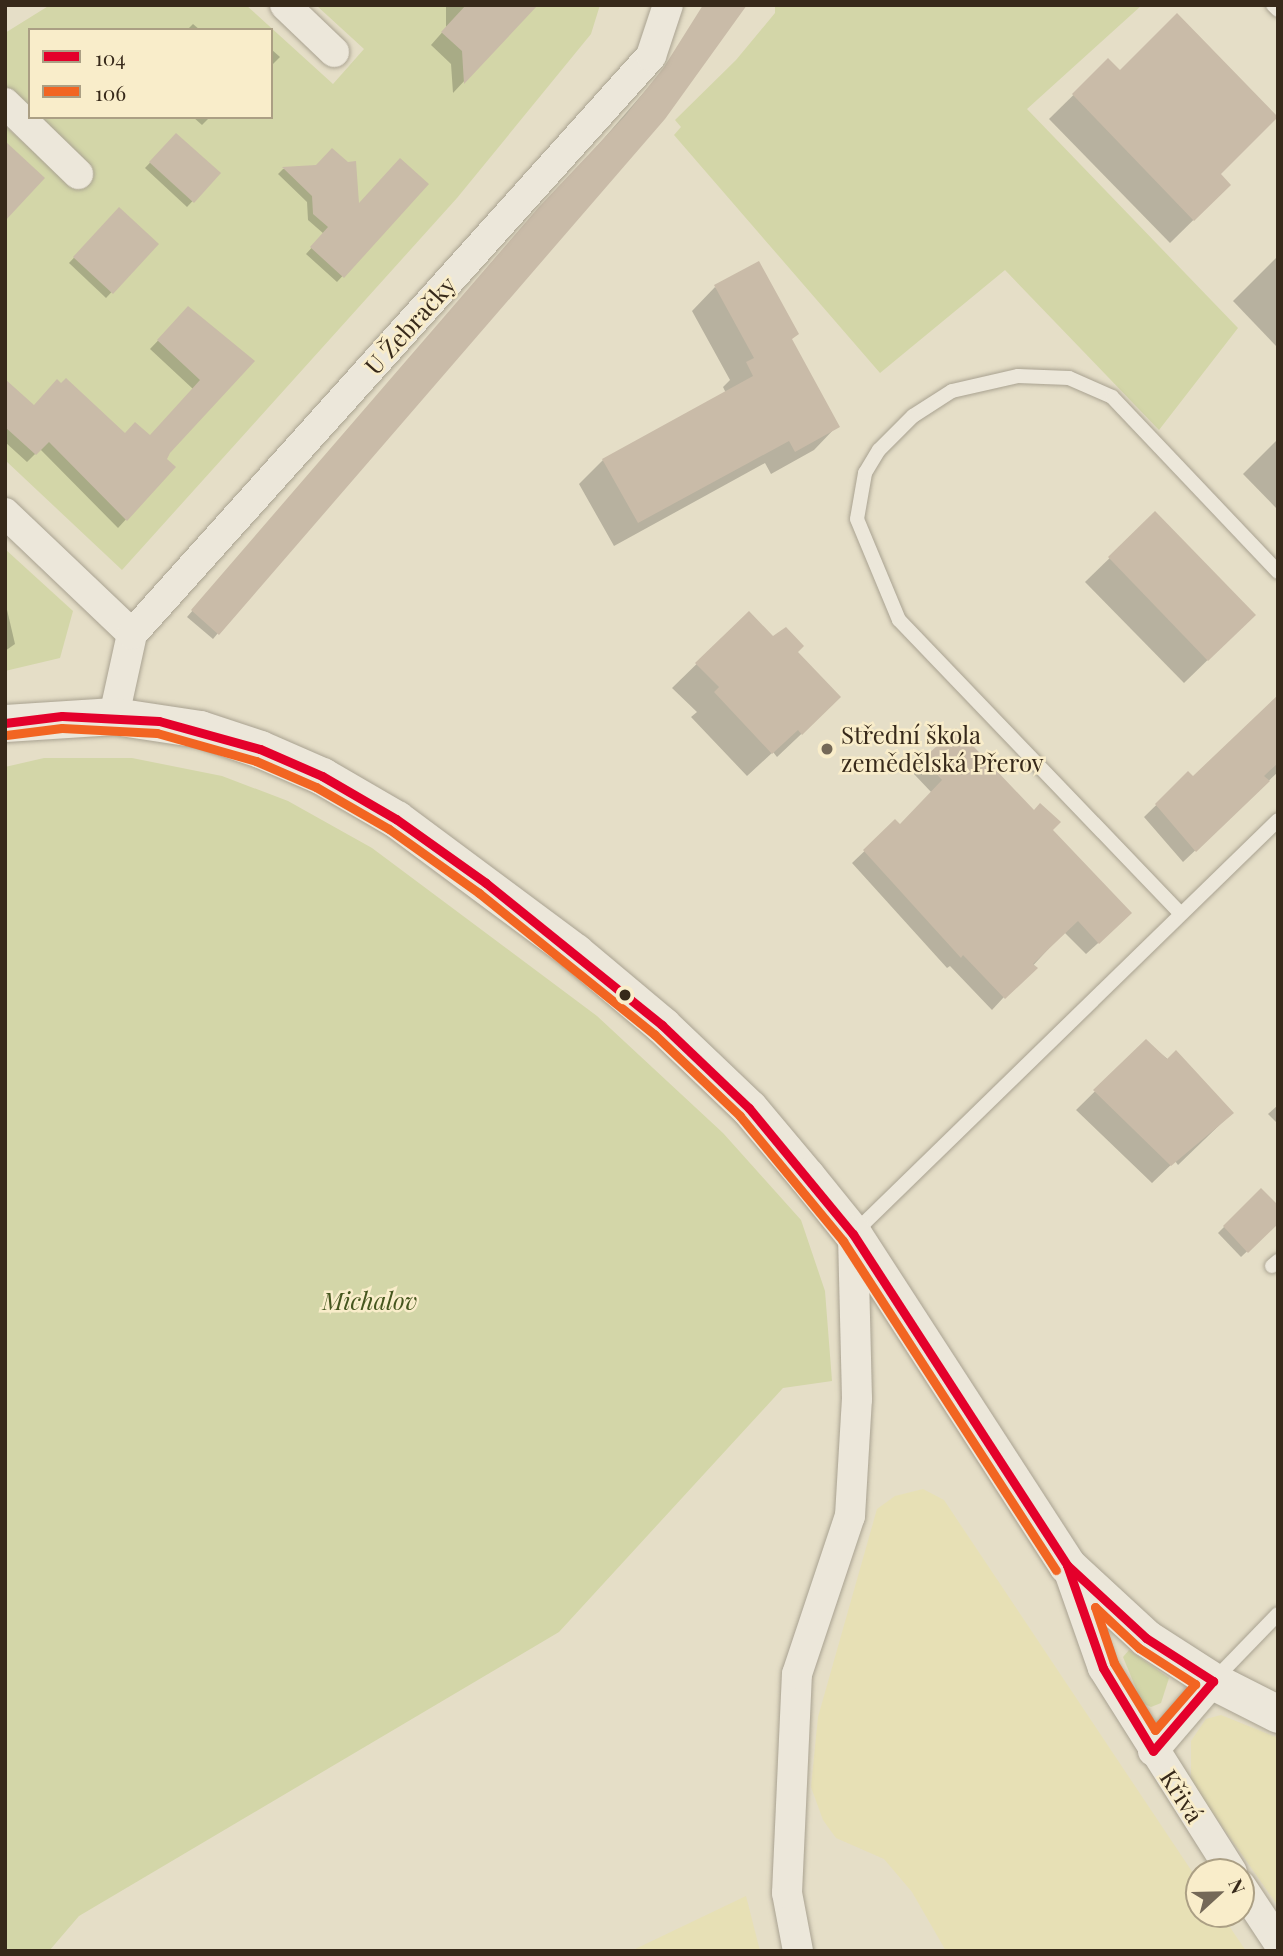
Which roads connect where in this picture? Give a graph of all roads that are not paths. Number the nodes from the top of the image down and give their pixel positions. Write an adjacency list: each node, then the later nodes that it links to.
1 (285, 5): 5 (street)
2 (668, 5): 10 (street, U Žebračky)
3 (1273, 5): 4 (lane)
4 (1278, 10)
5 (334, 52)
6 (5, 103): 7 (street)
7 (78, 174)
8 (5, 513): 10 (street)
9 (1278, 572): 14 (lane)
10 (132, 634): 11 (street, U Žebračky)
11 (114, 716): 12 (street); 15 (street)
12 (5, 723)
13 (1278, 820): 14 (lane)
14 (1180, 913): 15 (lane)
15 (853, 1234): 16 (street); 24 (street)
16 (1067, 1565): 18 (street); 20 (street, Křivá)
17 (1278, 1614): 18 (lane)
18 (1213, 1681): 19 (street); 20 (street)
19 (1278, 1714)
20 (1153, 1751): 21 (street, Křivá)
21 (1223, 1858)
22 (1255, 1907): 23 (street)
23 (1278, 1942)
24 (798, 1951)

